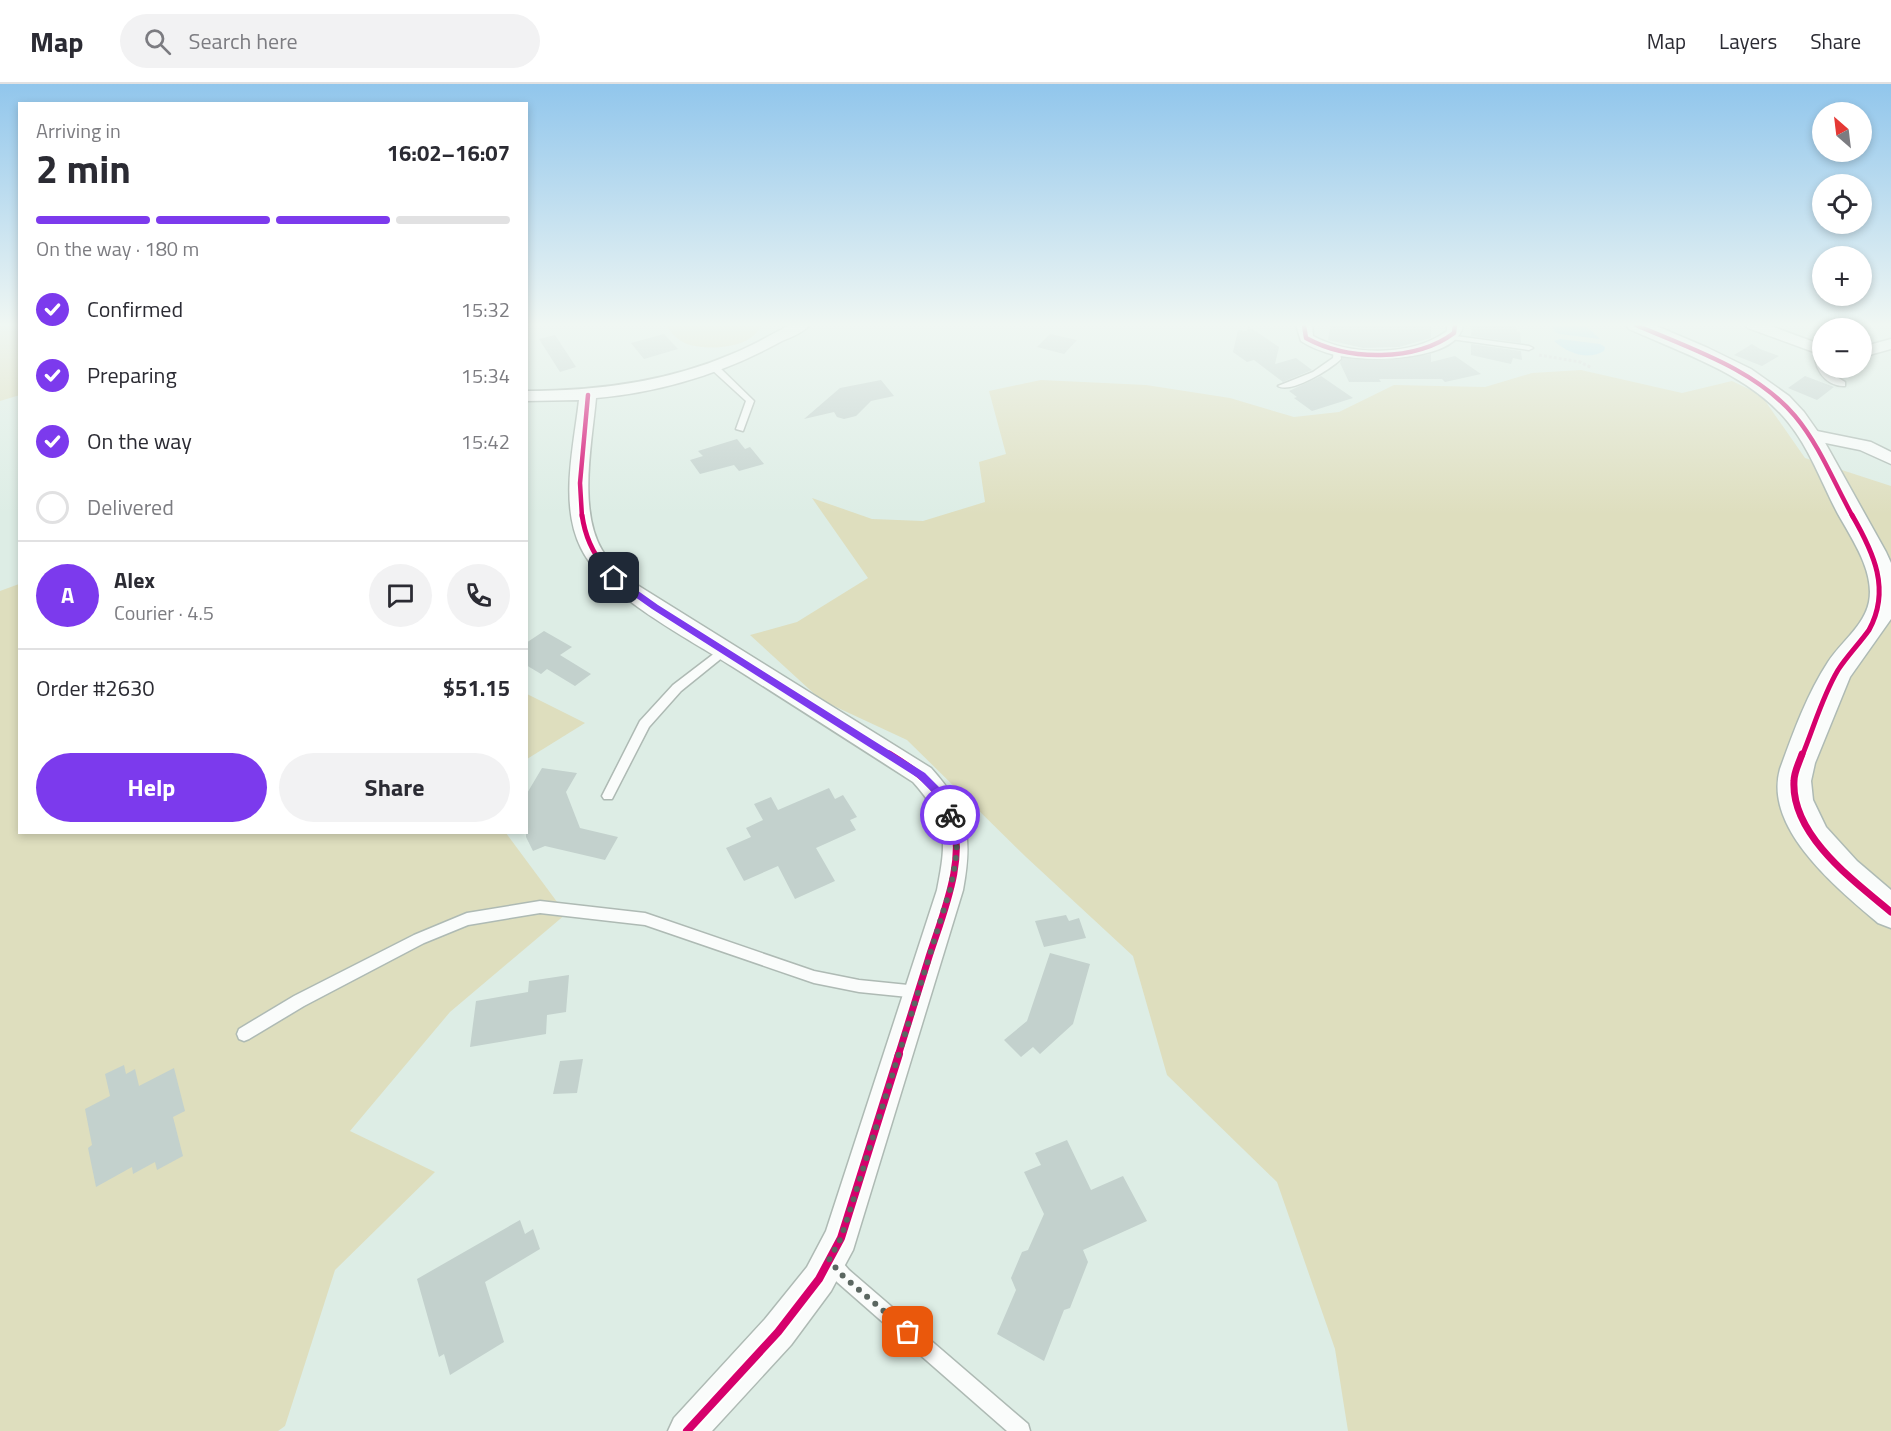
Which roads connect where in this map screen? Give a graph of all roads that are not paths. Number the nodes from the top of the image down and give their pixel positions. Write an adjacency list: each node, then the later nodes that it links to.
1 (631, 388): 4 (street)
2 (736, 388): 6 (lane)
3 (1764, 388): 7 (street)
4 (588, 394): 5 (street); 9 (street)
5 (528, 396)
6 (740, 429)
7 (1807, 434): 8 (street); 11 (street)
8 (1891, 459)
9 (724, 650): 10 (lane); 12 (street)
10 (608, 796)
11 (1891, 912)
12 (918, 992): 13 (lane); 14 (street)
13 (244, 1034)
14 (829, 1260): 15 (street); 16 (lane)
15 (687, 1431)
16 (1021, 1431)

